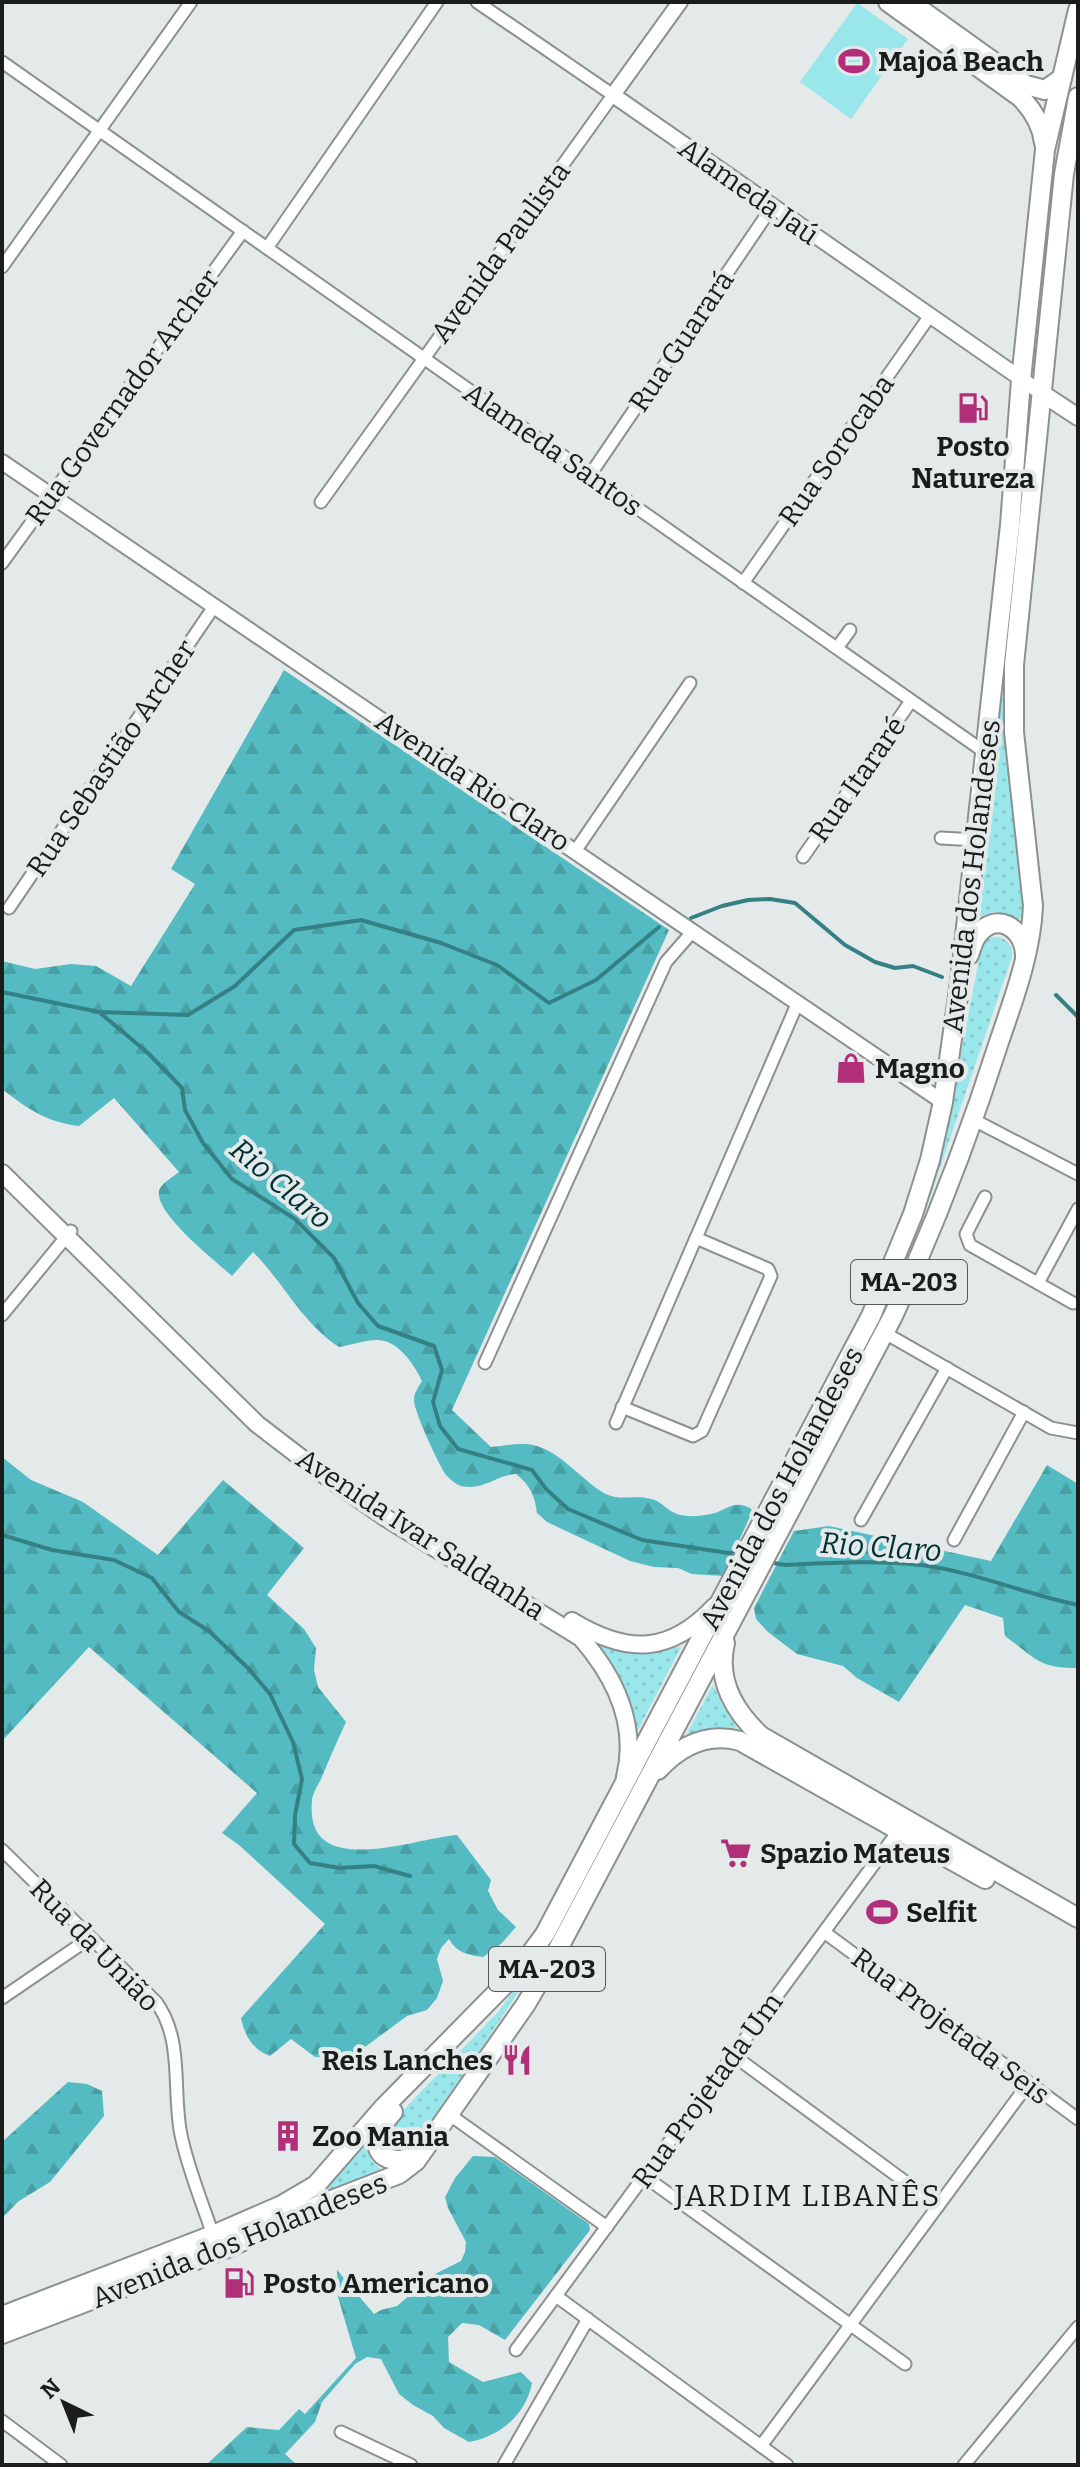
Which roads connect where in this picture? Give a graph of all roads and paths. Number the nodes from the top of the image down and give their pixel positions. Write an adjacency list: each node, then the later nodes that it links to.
1 (191, 2): 13 (street)
2 (437, 2): 17 (street)
3 (477, 2): 10 (street, Alameda Jaú)
4 (680, 2): 10 (street, Avenida Paulista)
5 (888, 2): 14 (main road)
6 (910, 2): 9 (main road)
7 (1078, 10): 9 (main road, Avenida dos Holandeses / MA-203)
8 (2, 62): 13 (street, Alameda Santos)
9 (1062, 78): 14 (main road, Avenida dos Holandeses / MA-203)
10 (613, 95): 15 (street, Alameda Jaú); 20 (street, Avenida Paulista)
11 (1078, 97): 12 (main road, Avenida dos Holandeses / MA-203)
12 (1075, 128): 21 (main road, Avenida dos Holandeses / MA-203)
13 (99, 131): 16 (street, Alameda Santos); 18 (street)
14 (1045, 150): 22 (main road, Avenida dos Holandeses / MA-203)
15 (772, 207): 19 (street, Alameda Jaú); 26 (street, Rua Guarará)
16 (243, 231): 17 (street, Alameda Santos); 27 (street, Rua Governador Archer)
17 (267, 248): 20 (street, Alameda Santos)
18 (2, 267)
19 (929, 317): 22 (street, Alameda Jaú); 30 (street, Rua Sorocaba)
20 (424, 358): 26 (street, Alameda Santos); 28 (street, Avenida Paulista)
21 (1045, 364): 22 (main road); 23 (main road, Avenida dos Holandeses / MA-203)
22 (1021, 380): 23 (street, Alameda Jaú); 36 (main road, Avenida dos Holandeses / MA-203)
23 (1043, 394): 24 (main road); 43 (main road, Avenida dos Holandeses / MA-203)
24 (1078, 417)
25 (2, 462): 27 (street, Avenida Rio Claro)
26 (590, 475): 30 (street, Alameda Santos)
27 (51, 496): 29 (street, Rua Governador Archer); 31 (street, Avenida Rio Claro)
28 (321, 502)
29 (2, 563)
30 (743, 583): 33 (street, Alameda Santos)
31 (213, 608): 39 (street, Avenida Rio Claro); 41 (street, Rua Sebastião Archer)
32 (850, 630): 33 (street)
33 (837, 648): 35 (street, Alameda Santos)
34 (690, 683): 39 (street)
35 (911, 701): 36 (street, Alameda Santos); 40 (street, Rua Itararé)
36 (986, 753): 38 (main road, Avenida dos Holandeses / MA-203)
37 (941, 838): 38 (street)
38 (976, 840): 44 (main road, Avenida dos Holandeses / MA-203)
39 (576, 850): 42 (street, Avenida Rio Claro)
40 (803, 857)
41 (9, 908)
42 (693, 931): 45 (street, Avenida Rio Claro); 59 (street)
43 (1025, 959): 44 (main road); 47 (main road, Avenida dos Holandeses / MA-203)
44 (960, 982): 46 (main road, Avenida dos Holandeses / MA-203)
45 (798, 1002): 46 (street, Avenida Rio Claro); 54 (street)
46 (943, 1102): 68 (main road, Avenida dos Holandeses / MA-203)
47 (974, 1120): 50 (street); 58 (main road, Avenida dos Holandeses / MA-203)
48 (2, 1162): 53 (main road, Avenida Ivar Saldanha)
49 (2, 1173): 53 (main road, Avenida Ivar Saldanha)
50 (1078, 1174)
51 (985, 1197): 55 (street)
52 (1078, 1209): 55 (street)
53 (69, 1234): 57 (street); 68 (main road, Avenida Ivar Saldanha); 70 (main road, Avenida Ivar Saldanha)
54 (696, 1238): 61 (street); 61 (street)
55 (1038, 1283): 56 (street)
56 (1073, 1303)
57 (2, 1315)
58 (885, 1333): 60 (street); 67 (main road, Avenida dos Holandeses / MA-203)
59 (485, 1363)
60 (947, 1368): 62 (street); 65 (street)
61 (622, 1407): 63 (street)
62 (1024, 1412): 64 (street); 66 (street)
63 (616, 1423)
64 (1077, 1429)
65 (861, 1520)
66 (954, 1540)
67 (750, 1585): 69 (main road, Avenida dos Holandeses / MA-203); 73 (main road)
68 (729, 1589): 70 (main road, Avenida dos Holandeses / MA-203)
69 (642, 1788): 71 (main road); 81 (main road, Avenida dos Holandeses / MA-203)
70 (618, 1797): 77 (main road, Avenida dos Holandeses / MA-203)
71 (899, 1830): 74 (street, Rua Projetada Um); 75 (main road)
72 (2, 1850): 76 (street, Rua da União)
73 (1078, 1918)
74 (824, 1932): 79 (street, Rua Projetada Um); 80 (street, Rua Projetada Seis)
75 (1078, 1932)
76 (90, 1938): 78 (street); 87 (street, Rua da União)
77 (517, 1972): 83 (main road); 87 (main road, Avenida dos Holandeses / MA-203)
78 (2, 1998)
79 (733, 2055): 84 (street, Rua Projetada Um); 85 (street)
80 (1028, 2084): 82 (street, Rua Projetada Seis); 85 (street)
81 (450, 2115): 83 (main road, Avenida dos Holandeses / MA-203); 86 (street)
82 (1078, 2119)
83 (434, 2138): 93 (main road, Avenida dos Holandeses / MA-203)
84 (644, 2176): 86 (street, Rua Projetada Um); 91 (street)
85 (938, 2206): 91 (street)
86 (607, 2227): 88 (street, Rua Projetada Um)
87 (213, 2235): 89 (main road, Avenida dos Holandeses / MA-203)
88 (556, 2296): 90 (street); 94 (street, Rua Projetada Um)
89 (2, 2316)
90 (588, 2319): 98 (street); 101 (street)
91 (851, 2325): 95 (street); 98 (street)
92 (1078, 2327): 103 (street)
93 (2, 2334)
94 (516, 2350)
95 (905, 2364)
96 (2, 2421): 99 (street)
97 (341, 2432): 100 (street)
98 (761, 2446): 102 (street)
99 (61, 2465)
100 (411, 2465)
101 (504, 2465)
102 (787, 2465)
103 (964, 2465)

